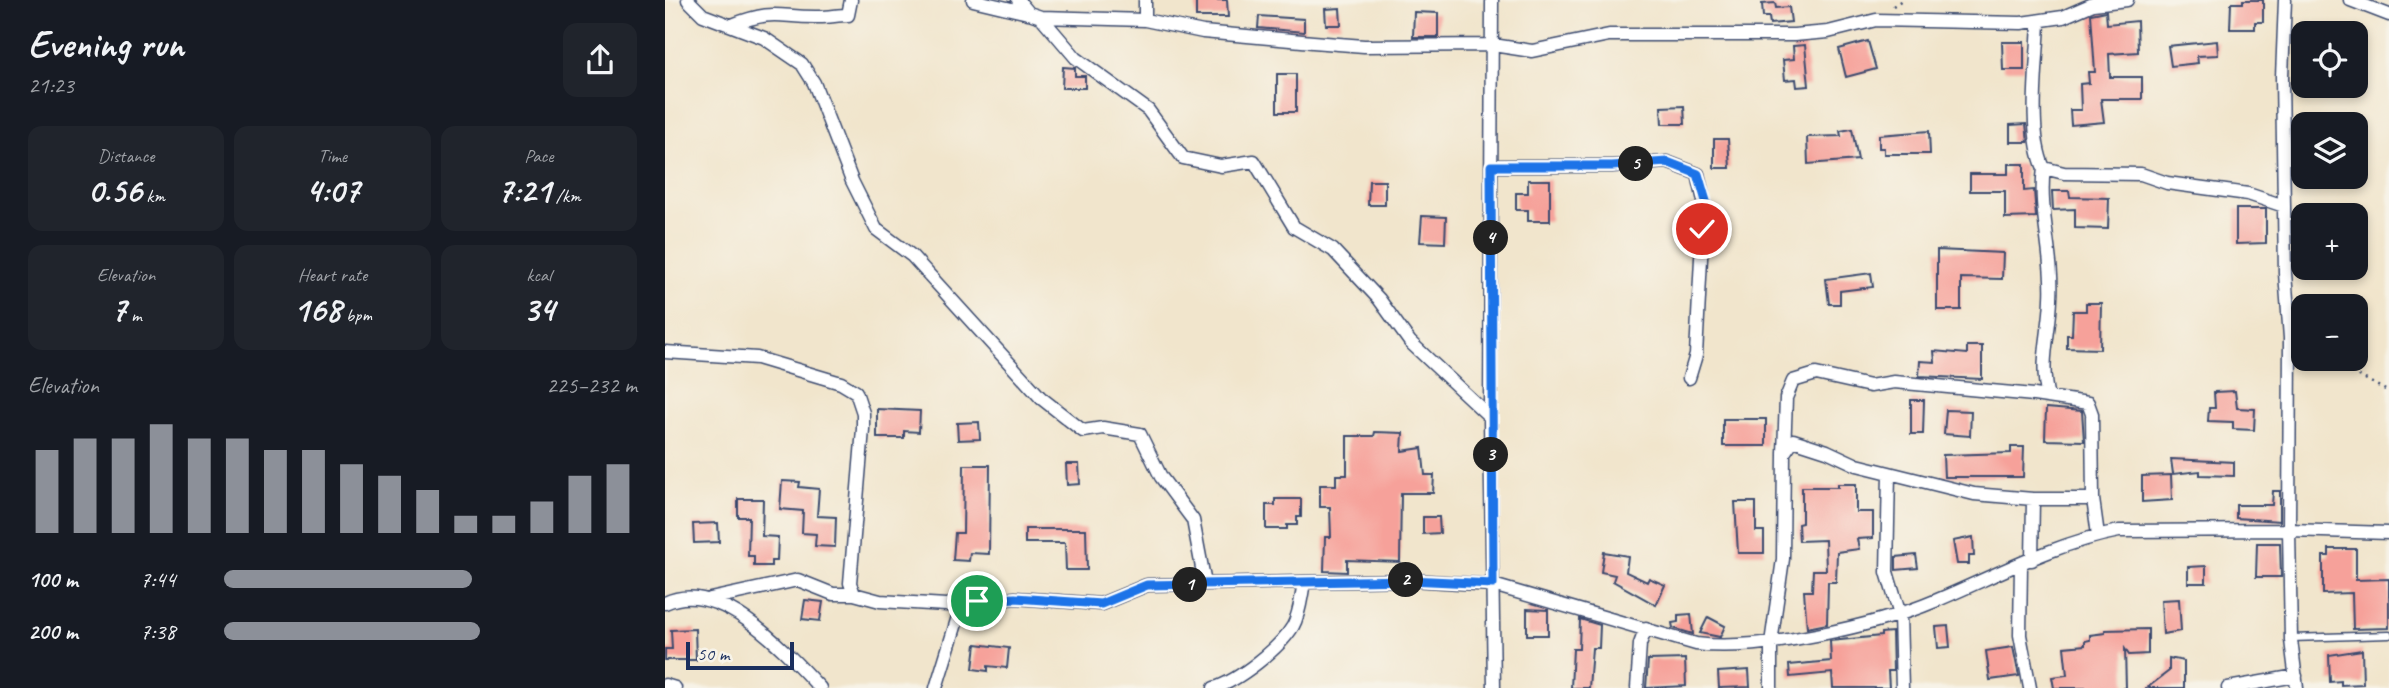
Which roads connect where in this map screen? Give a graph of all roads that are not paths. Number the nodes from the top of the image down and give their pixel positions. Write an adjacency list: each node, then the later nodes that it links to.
1 (688, 0): 14 (street)
2 (851, 0): 14 (street)
3 (973, 0): 10 (street)
4 (1018, 0): 10 (street)
5 (1145, 0): 12 (street)
6 (1492, 0): 15 (street)
7 (2127, 0): 13 (street)
8 (2285, 0): 18 (street)
9 (2350, 0): 11 (street)
10 (1035, 15): 12 (street); 22 (street)
11 (2389, 15)
12 (1145, 20): 15 (street)
13 (2039, 21): 15 (street); 17 (street)
14 (732, 25): 32 (street)
15 (1493, 46): 16 (street)
16 (1491, 166): 20 (street); 22 (street)
17 (2044, 168): 18 (street); 21 (street)
18 (2284, 206): 27 (street)
19 (665, 352): 34 (street)
20 (1689, 378)
21 (2048, 397): 23 (street); 26 (street)
22 (1490, 417): 33 (street)
23 (1784, 453): 24 (street); 42 (street)
24 (1889, 473): 25 (street); 38 (street)
25 (2033, 499): 26 (street); 30 (street)
26 (2093, 499): 29 (street)
27 (2289, 530): 28 (street); 29 (street); 41 (street)
28 (2389, 533)
29 (2098, 535): 30 (street)
30 (2026, 562): 38 (street); 53 (street)
31 (1304, 583): 32 (street); 33 (street); 48 (street)
32 (1206, 584): 37 (street)
33 (1493, 584): 39 (street); 49 (street)
34 (854, 594): 35 (street); 37 (street)
35 (710, 599): 36 (street); 46 (street)
36 (665, 603)
37 (962, 604): 47 (street)
38 (1900, 615): 42 (street); 52 (street)
39 (1647, 628): 42 (street); 50 (street)
40 (2389, 635): 41 (lane)
41 (2291, 638): 43 (street)
42 (1770, 643): 51 (street)
43 (2297, 682): 54 (street)
44 (665, 685): 45 (street)
45 (675, 688)
46 (820, 688)
47 (936, 688)
48 (1214, 688)
49 (1494, 688)
50 (1637, 688)
51 (1771, 688)
52 (1902, 688)
53 (2030, 688)
54 (2228, 688)

